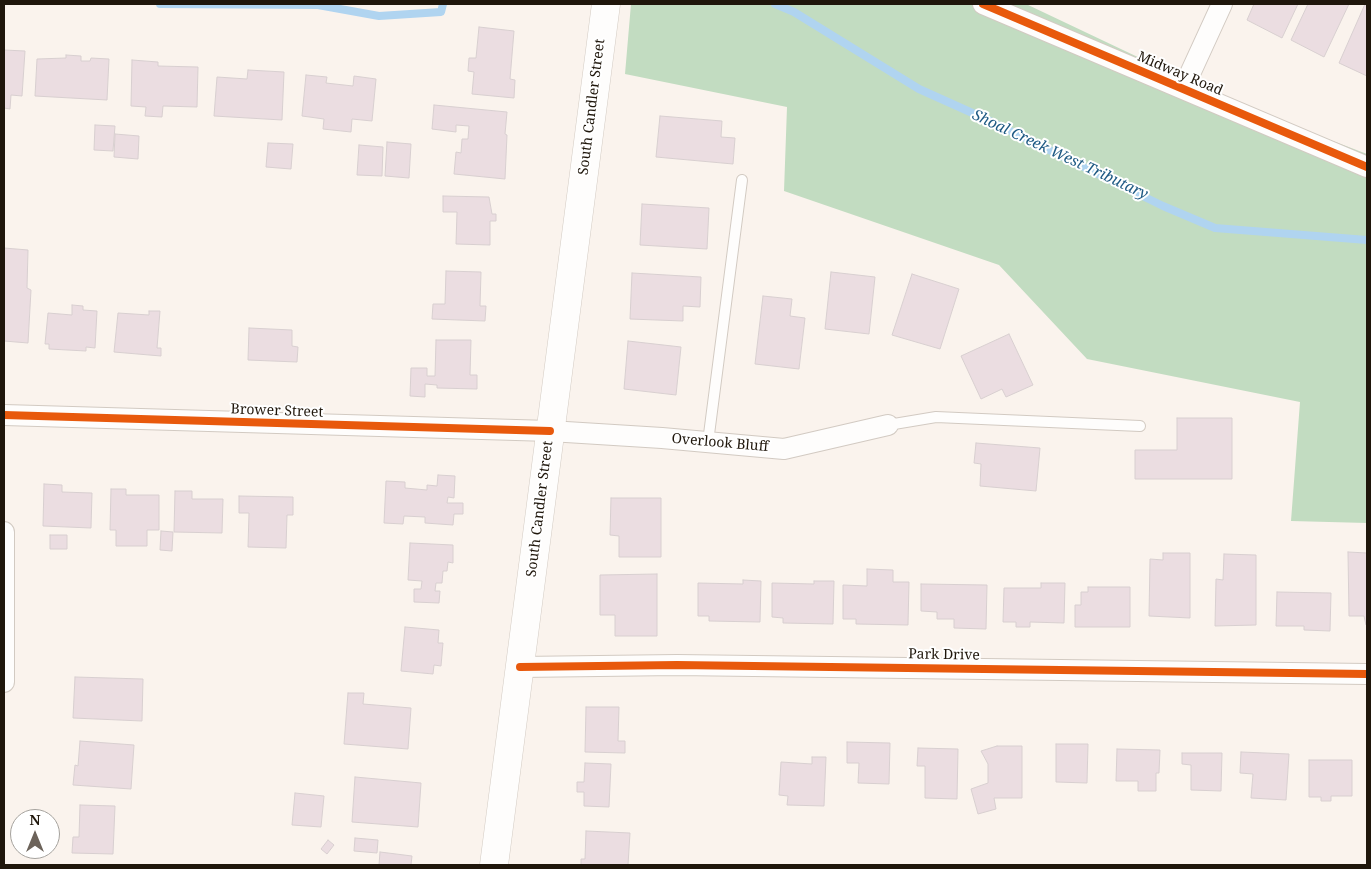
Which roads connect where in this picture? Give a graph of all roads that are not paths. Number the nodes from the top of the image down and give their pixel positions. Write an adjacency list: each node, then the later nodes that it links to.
1 (606, 4): 10 (main road, South Candler Street)
2 (983, 4): 4 (street, Midway Road)
3 (1222, 4): 4 (street)
4 (1183, 89): 5 (street, Midway Road)
5 (1367, 167)
6 (742, 180): 11 (lane)
7 (4, 415): 10 (street, Brower Street)
8 (888, 425): 9 (lane); 11 (street, Overlook Bluff)
9 (1140, 426)
10 (550, 431): 11 (street, Overlook Bluff); 13 (main road, South Candler Street)
11 (708, 442)
12 (4, 532): 15 (street)
13 (520, 667): 14 (street, Park Drive); 16 (main road, South Candler Street)
14 (1367, 674)
15 (4, 682)
16 (494, 865)

